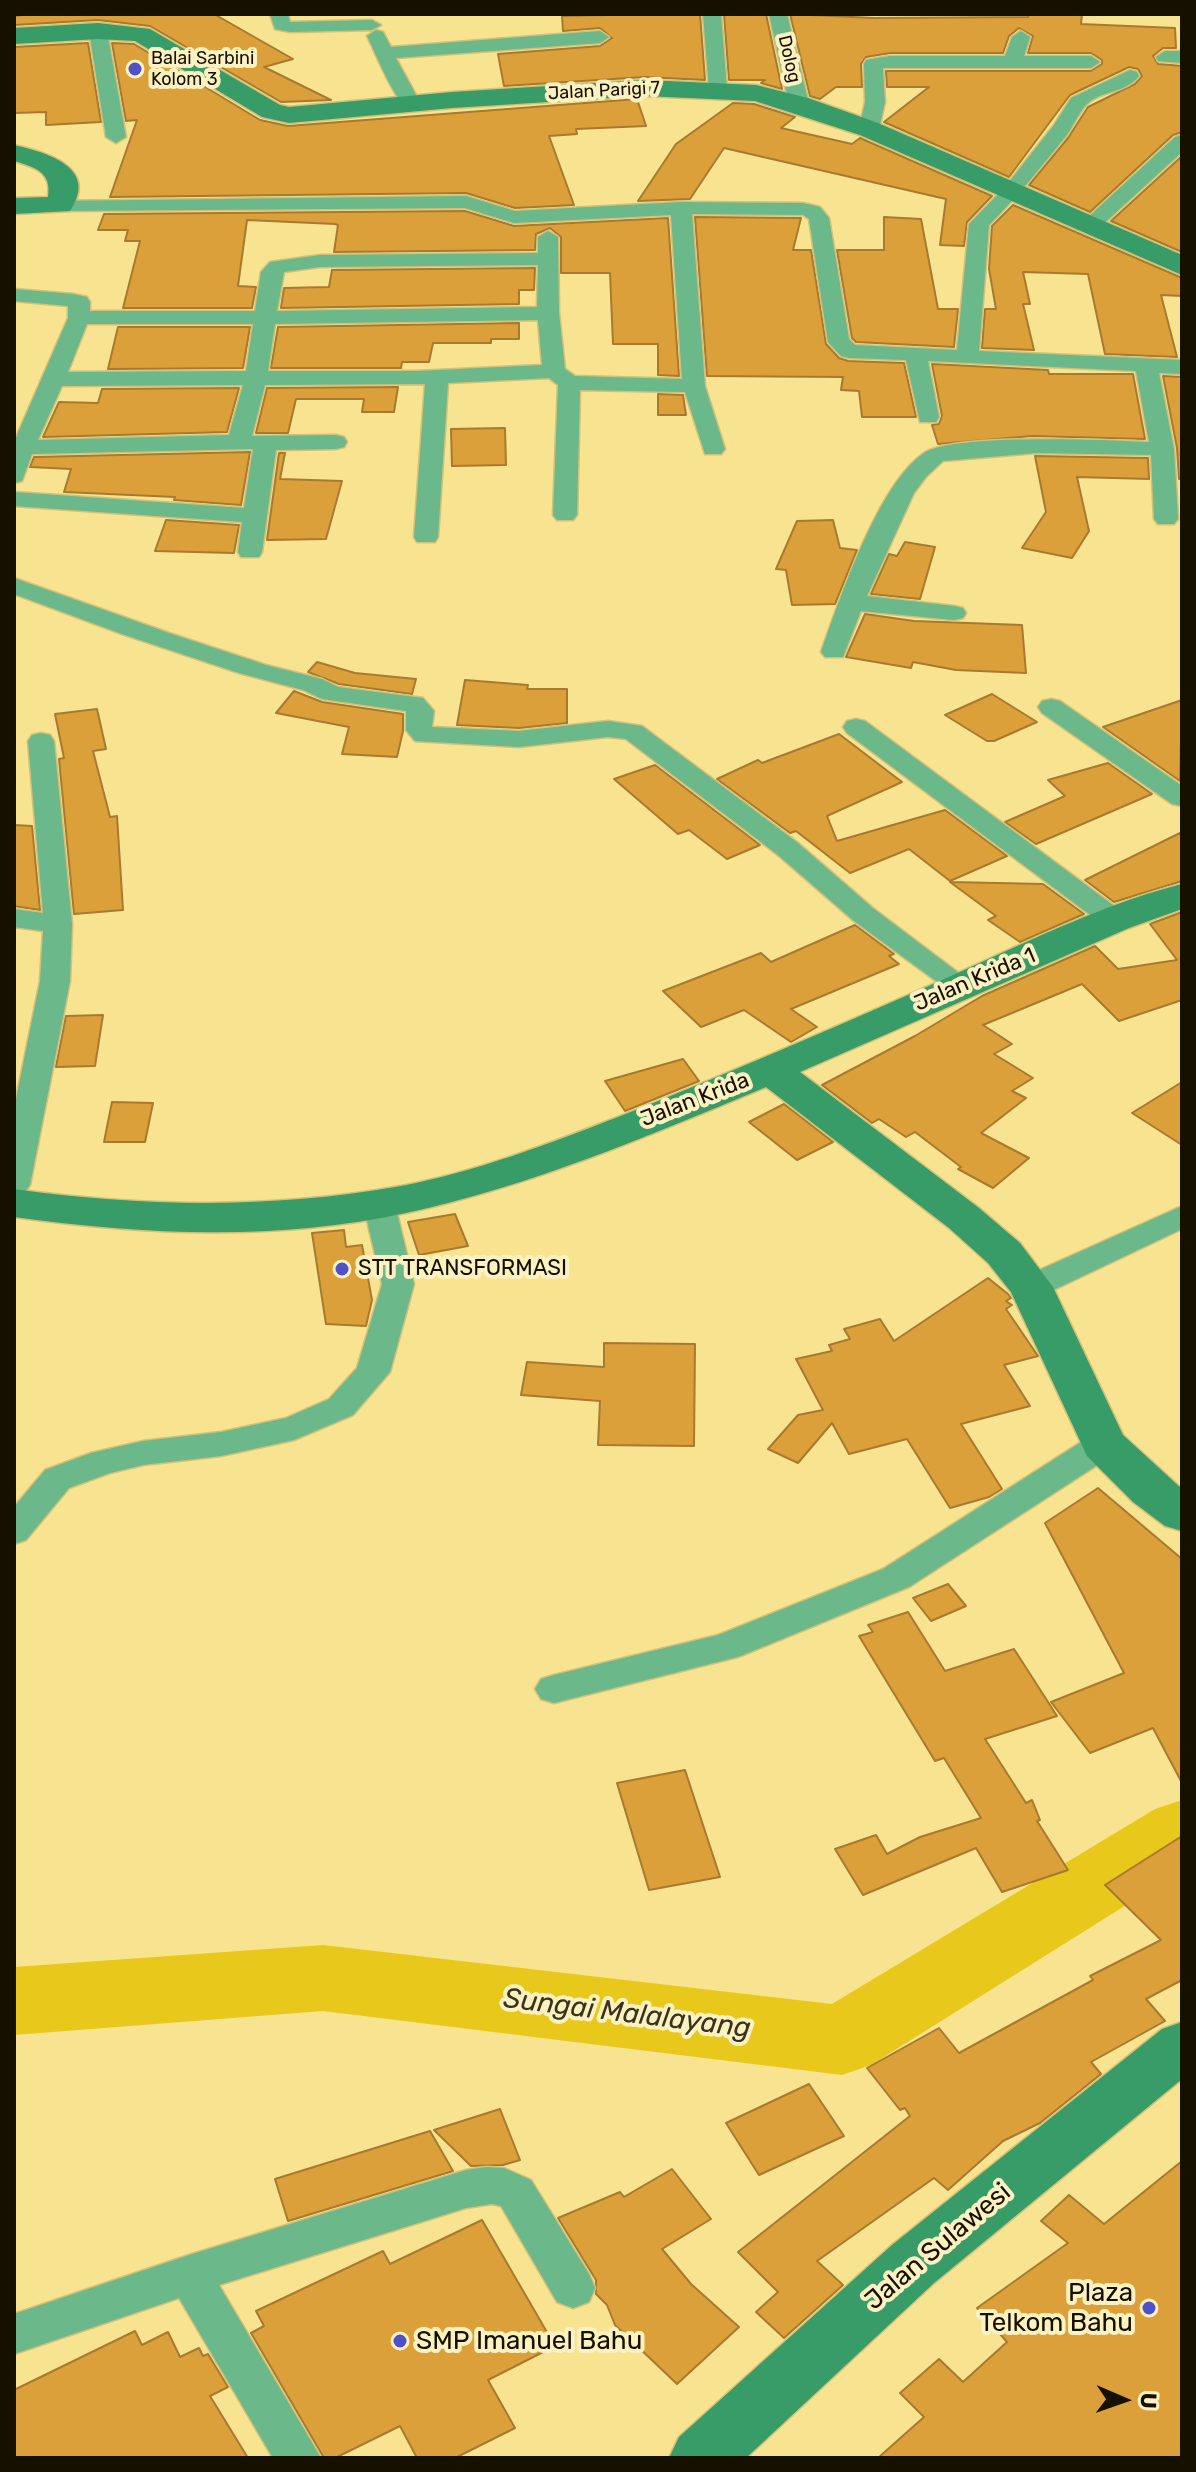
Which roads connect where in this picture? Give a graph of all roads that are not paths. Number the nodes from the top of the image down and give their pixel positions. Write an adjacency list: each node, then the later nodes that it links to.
1 (279, 14): 4 (street)
2 (712, 14): 13 (street)
3 (778, 14): 15 (street, Dolog)
4 (372, 20): 9 (street)
5 (98, 31): 6 (street, Jalan Parigi 7); 14 (street, Jalan Parigi 7); 17 (street)
6 (14, 36)
7 (600, 37): 9 (street)
8 (1021, 37): 10 (street)
9 (382, 53): 14 (street)
10 (1011, 62): 11 (street); 16 (street)
11 (1091, 62)
12 (1130, 76): 20 (street)
13 (718, 89): 14 (street, Jalan Parigi 7); 15 (street, Jalan Parigi 7)
14 (411, 104)
15 (799, 104): 16 (street, Jalan Parigi 7)
16 (869, 129): 20 (street, Jalan Parigi 7)
17 (116, 137)
18 (1182, 141): 25 (street)
19 (14, 153): 21 (street)
20 (1012, 191): 25 (street, Jalan Parigi 7); 33 (street)
21 (60, 205): 22 (street); 24 (street)
22 (14, 206)
23 (681, 208): 24 (street); 32 (street); 39 (street)
24 (549, 215): 26 (street)
25 (1092, 224): 27 (street, Jalan Parigi 7)
26 (548, 259): 29 (street); 31 (street)
27 (1182, 266)
28 (14, 295): 30 (street)
29 (548, 313): 31 (street); 36 (street)
30 (79, 318): 31 (street); 40 (street)
31 (264, 319): 37 (street)
32 (915, 352): 33 (street); 42 (street)
33 (968, 355): 34 (street)
34 (1146, 364): 35 (street); 48 (street)
35 (1182, 367)
36 (562, 377): 38 (street); 39 (street); 51 (street)
37 (256, 378): 38 (street); 40 (street); 43 (street)
38 (437, 378): 54 (street)
39 (694, 386): 47 (street)
40 (50, 390): 41 (street); 46 (street)
41 (14, 398)
42 (928, 417)
43 (239, 442): 45 (street); 46 (street)
44 (336, 442): 45 (street)
45 (265, 443): 52 (street)
46 (23, 447): 49 (street)
47 (713, 449)
48 (1162, 449): 53 (street); 57 (street)
49 (14, 476)
50 (14, 499): 52 (street)
51 (565, 515)
52 (255, 516): 55 (street)
53 (1166, 519)
54 (426, 537)
55 (250, 552)
56 (14, 585): 68 (street)
57 (851, 602): 58 (street); 59 (street)
58 (954, 613)
59 (834, 652)
60 (1051, 707): 63 (street)
61 (856, 727): 66 (street)
62 (41, 741): 67 (street)
63 (1182, 798)
64 (1182, 896): 66 (street, Jalan Krida 1)
65 (14, 918): 67 (street)
66 (1115, 920): 68 (street, Jalan Krida 1)
67 (58, 924): 70 (street)
68 (961, 986): 69 (street, Jalan Krida 1)
69 (770, 1070): 72 (street, Jalan Krida); 74 (street, Jalan Krida)
70 (14, 1185)
71 (14, 1203): 72 (street, Jalan Krida)
72 (379, 1204): 77 (street)
73 (1182, 1216): 74 (street)
74 (1031, 1287): 75 (street, Jalan Krida)
75 (1104, 1444): 76 (street, Jalan Krida); 78 (street)
76 (1182, 1514)
77 (14, 1531)
78 (554, 1689)
79 (1182, 2046): 84 (street, Jalan Sulawesi)
80 (189, 2275): 81 (street); 82 (street); 83 (street)
81 (573, 2288)
82 (14, 2334)
83 (298, 2458)
84 (701, 2458)

